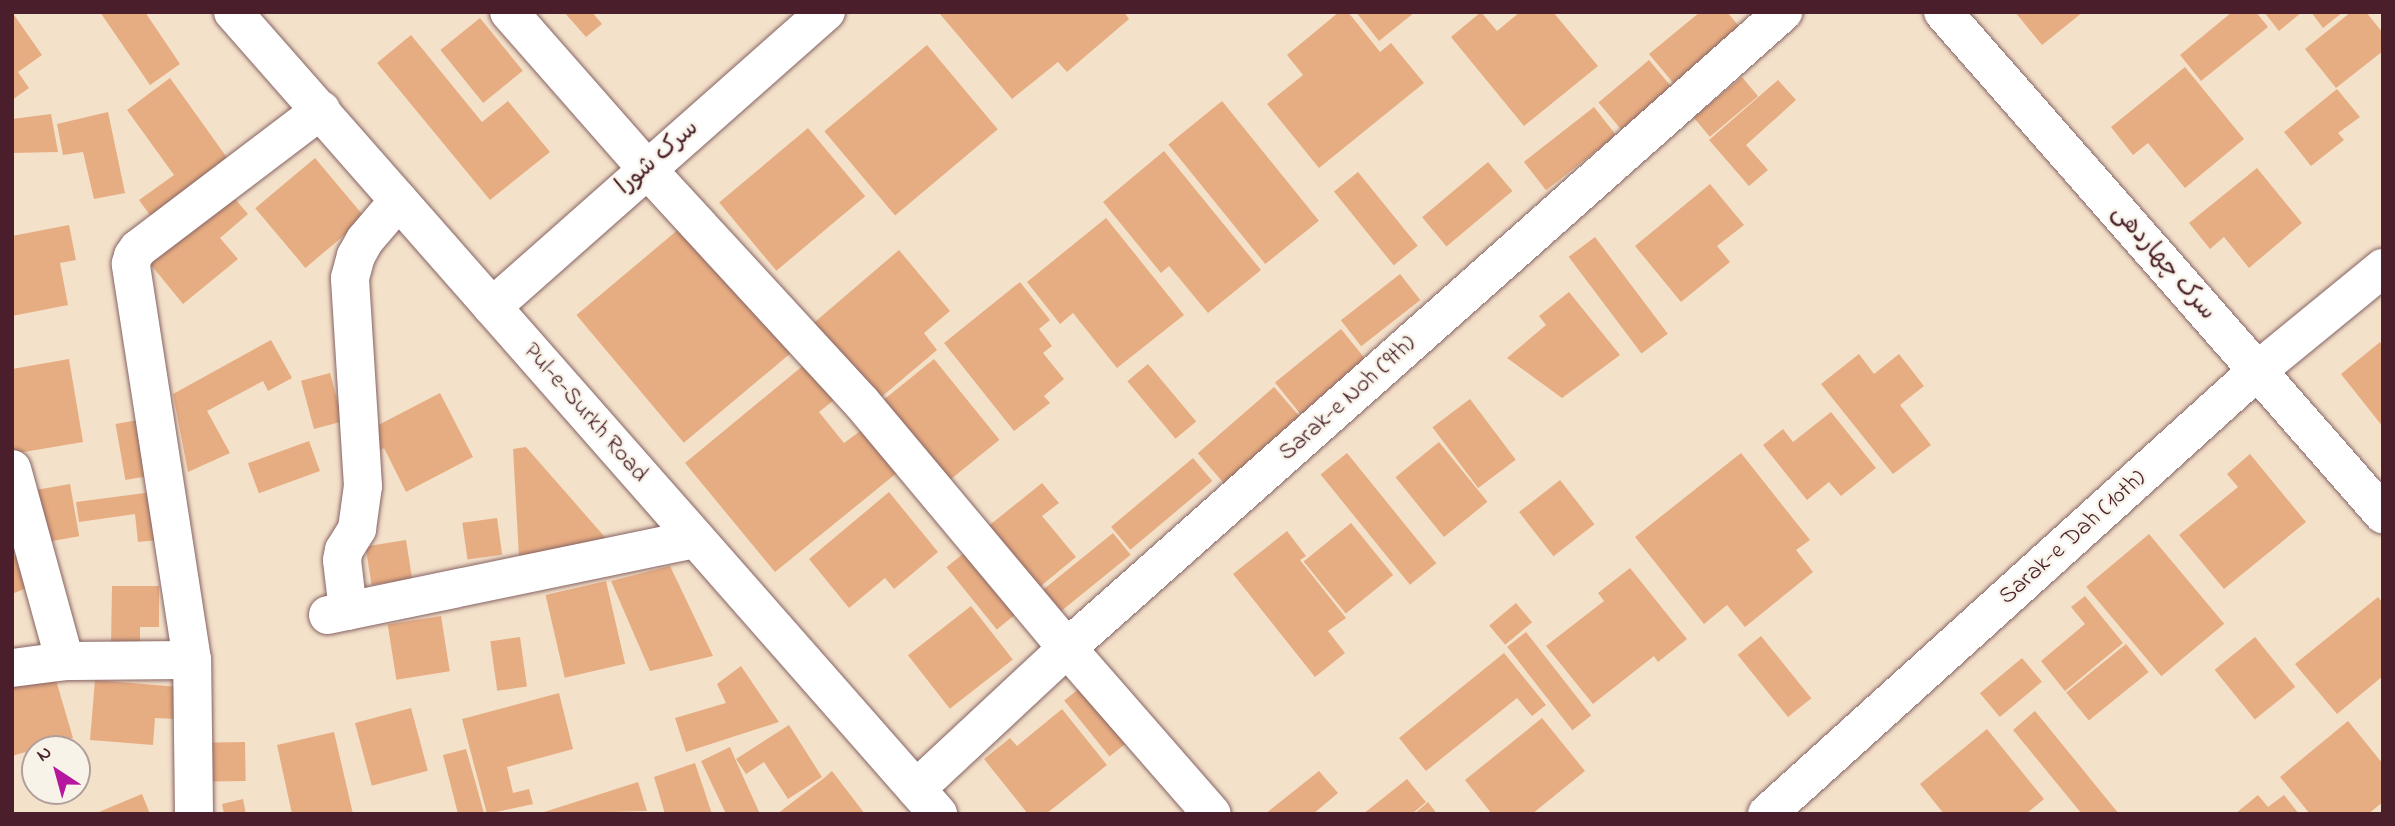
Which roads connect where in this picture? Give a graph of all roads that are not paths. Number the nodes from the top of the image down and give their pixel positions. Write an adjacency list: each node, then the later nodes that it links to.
1 (233, 12): 6 (street, Pul-e-Surkh Road)
2 (509, 12): 7 (street)
3 (826, 12): 7 (street, سرک شورا)
4 (1783, 12): 15 (street, Sarak-e Noh (9th))
5 (1943, 12): 11 (street, سرک چهاردهی)
6 (321, 110): 8 (street, Pul-e-Surkh Road); 16 (street)
7 (646, 168): 10 (street, سرک شورا); 15 (street)
8 (399, 200): 10 (street, Pul-e-Surkh Road); 14 (street)
9 (2383, 268): 11 (street, Sarak-e Dah (10th))
10 (492, 307): 14 (street, Pul-e-Surkh Road)
11 (2257, 371): 13 (street, سرک چهاردهی); 22 (street, Sarak-e Dah (10th))
12 (12, 469): 17 (street)
13 (2383, 514)
14 (694, 539): 19 (street, Pul-e-Surkh Road)
15 (1067, 648): 19 (street, Sarak-e Noh (9th)); 21 (street)
16 (192, 660): 17 (street); 20 (street)
17 (65, 661): 18 (street)
18 (12, 668)
19 (927, 802)
20 (194, 814)
21 (1212, 814)
22 (1768, 814)

